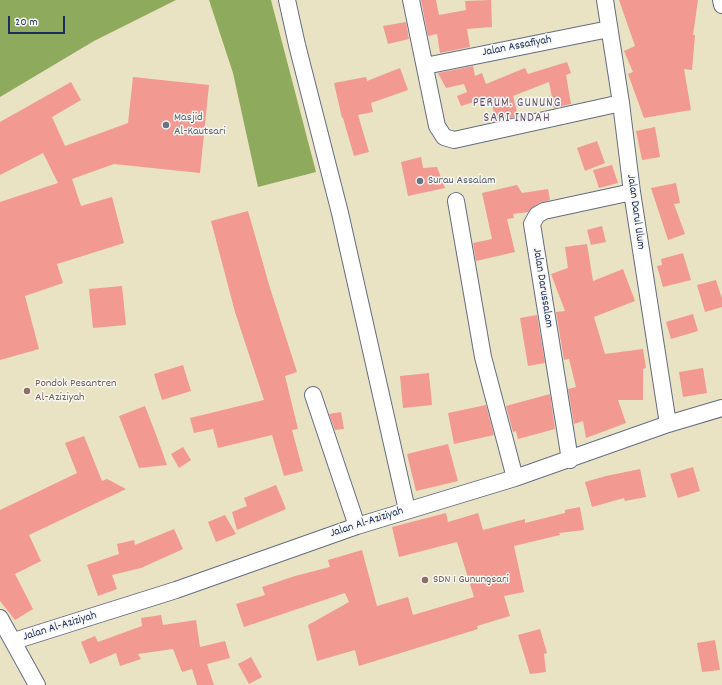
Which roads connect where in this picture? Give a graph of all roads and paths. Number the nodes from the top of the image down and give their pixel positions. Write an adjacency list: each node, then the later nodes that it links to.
1 (288, 0): 16 (street)
2 (411, 0): 7 (street)
3 (605, 0): 6 (street, Jalan Darul Ulum)
4 (721, 0): 5 (street)
5 (722, 5)
6 (609, 29): 7 (street, Jalan Assafiyah); 8 (street, Jalan Darul Ulum)
7 (425, 66): 8 (street)
8 (621, 103): 9 (street, Jalan Darul Ulum)
9 (632, 192): 13 (street, Jalan Darul Ulum); 14 (street, Jalan Darussalam)
10 (456, 200): 15 (street)
11 (313, 395): 17 (street)
12 (722, 408): 13 (street, Jalan Al-Aziziyah)
13 (668, 424): 14 (street, Jalan Al-Aziziyah)
14 (570, 460): 15 (street, Jalan Al-Aziziyah)
15 (515, 478): 16 (street, Jalan Al-Aziziyah)
16 (407, 510): 17 (street, Jalan Al-Aziziyah)
17 (357, 526): 19 (street, Jalan Al-Aziziyah)
18 (0, 618): 19 (street)
19 (14, 642): 20 (street)
20 (37, 685)

